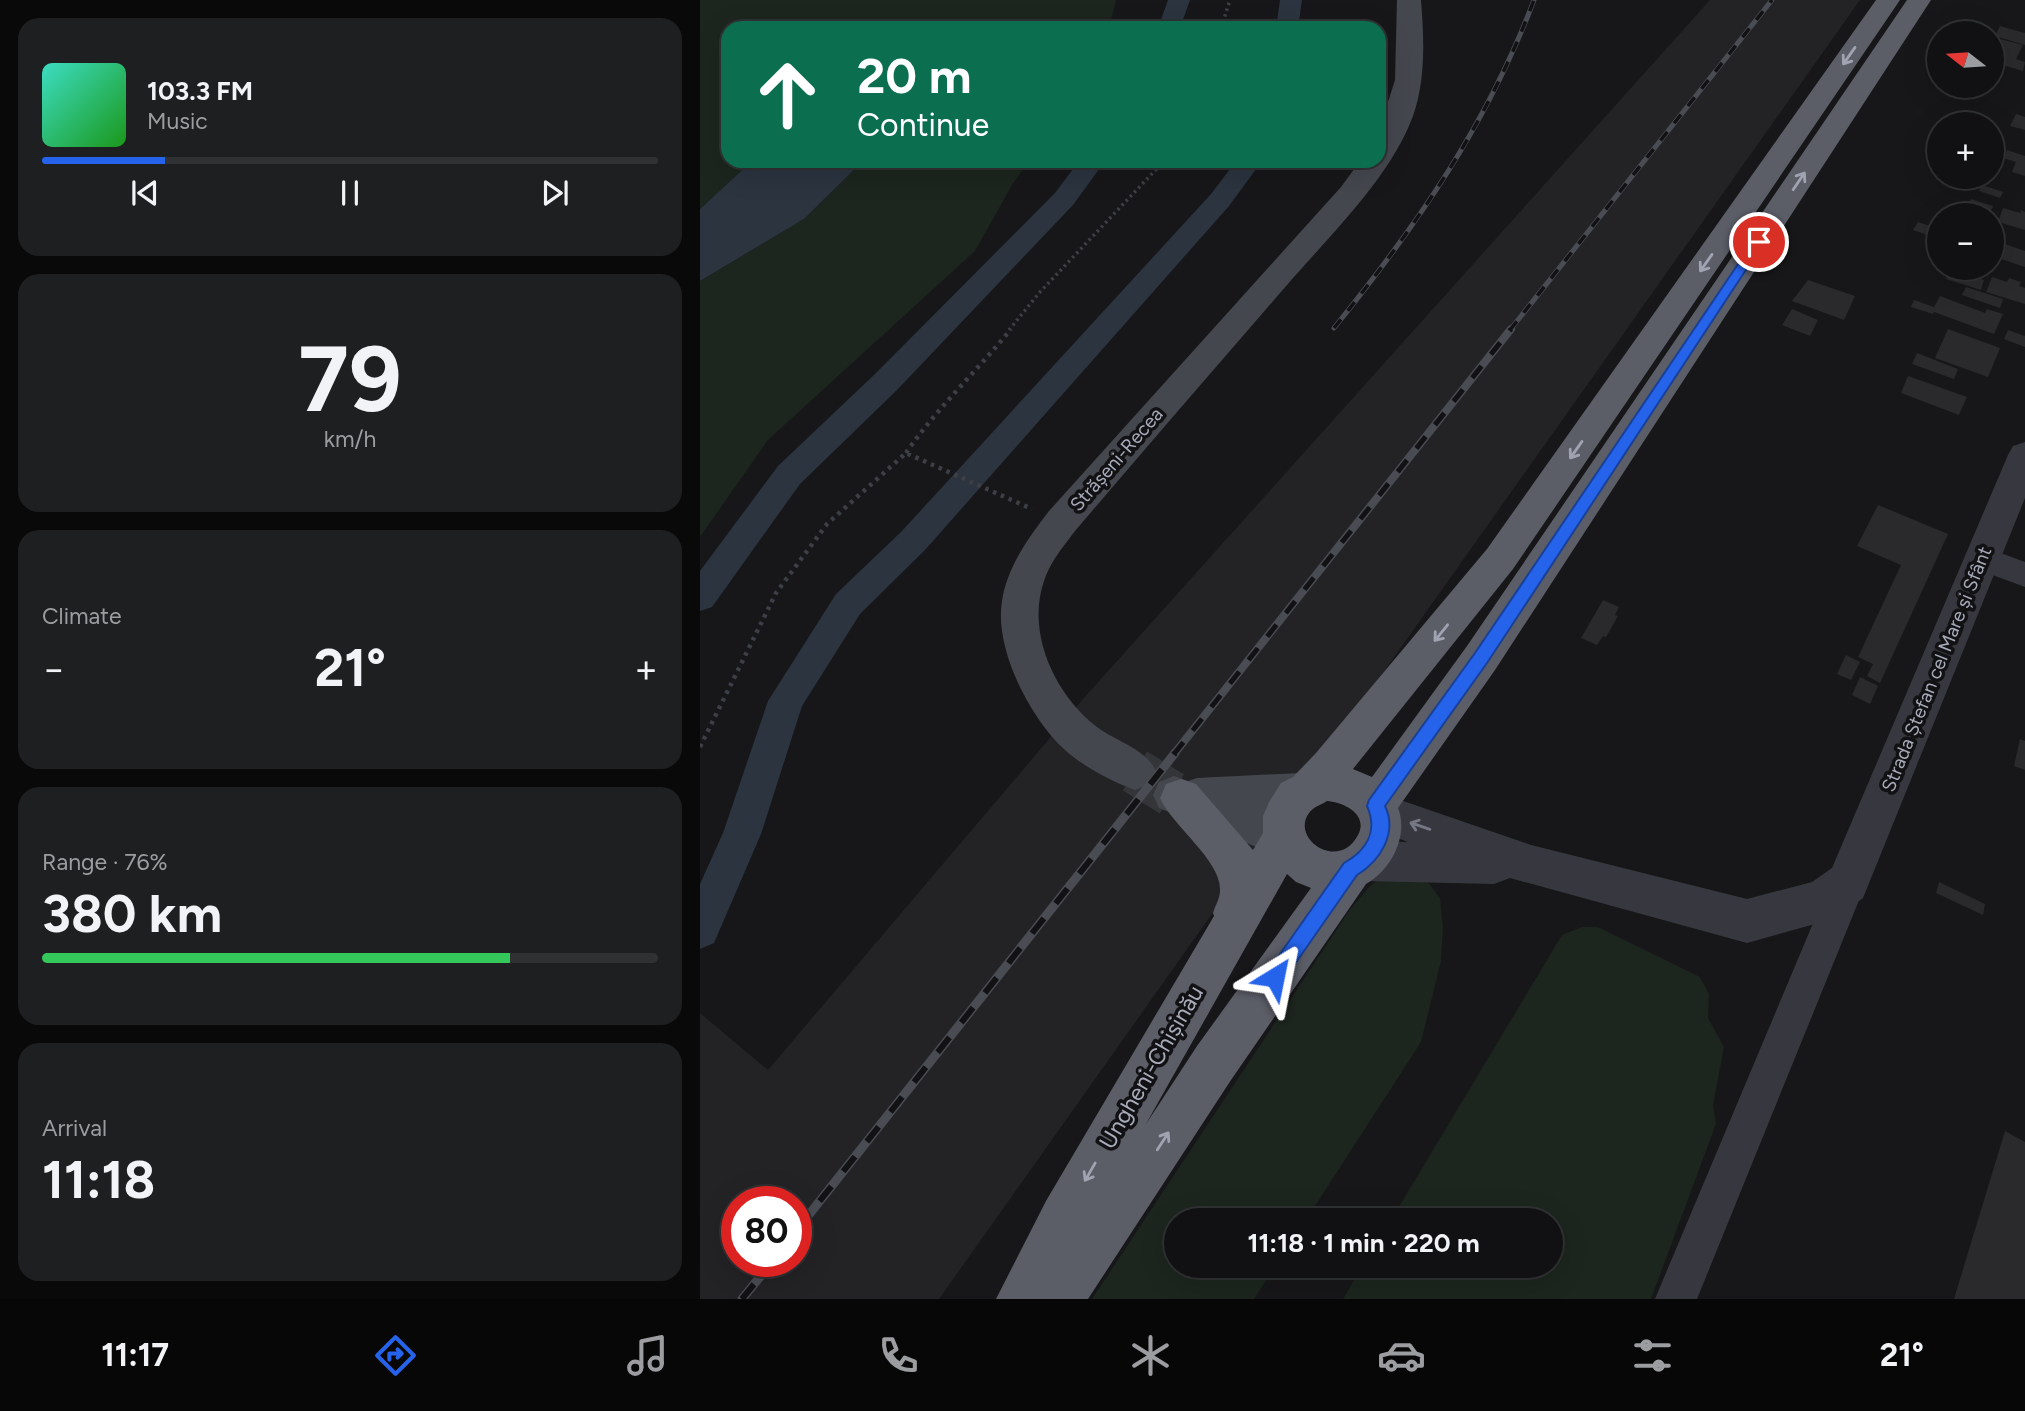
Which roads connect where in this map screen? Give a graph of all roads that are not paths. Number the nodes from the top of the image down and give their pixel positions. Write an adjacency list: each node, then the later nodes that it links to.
1 (1409, 0): 4 (main road)
2 (1888, 0): 10 (highway, one-way to 10)
3 (1919, 0): 12 (highway, one-way to 3)
4 (1386, 141)
5 (1369, 168): 9 (main road, Strășeni-Recea)
6 (2025, 455): 7 (street, Strada Ștefan cel Mare și Sfânt)
7 (1982, 558): 8 (street); 16 (street, Strada Ștefan cel Mare și Sfânt)
8 (2025, 575)
9 (1135, 771)
10 (1304, 790): 11 (main road); 12 (highway); 13 (highway)
11 (1177, 796): 13 (main road); 17 (highway)
12 (1377, 809): 14 (highway); 15 (street, one-way to 12)
13 (1284, 838): 14 (highway); 17 (highway, Ungheni-Chișinău)
14 (1358, 865): 15 (street); 19 (highway, one-way to 14)
15 (1531, 865): 16 (street)
16 (1848, 883): 20 (street, Strada Ștefan cel Mare și Sfânt)
17 (1227, 935): 18 (highway, Ungheni-Chișinău, one-way to 18)
18 (1021, 1299)
19 (1056, 1299)
20 (1676, 1299)

